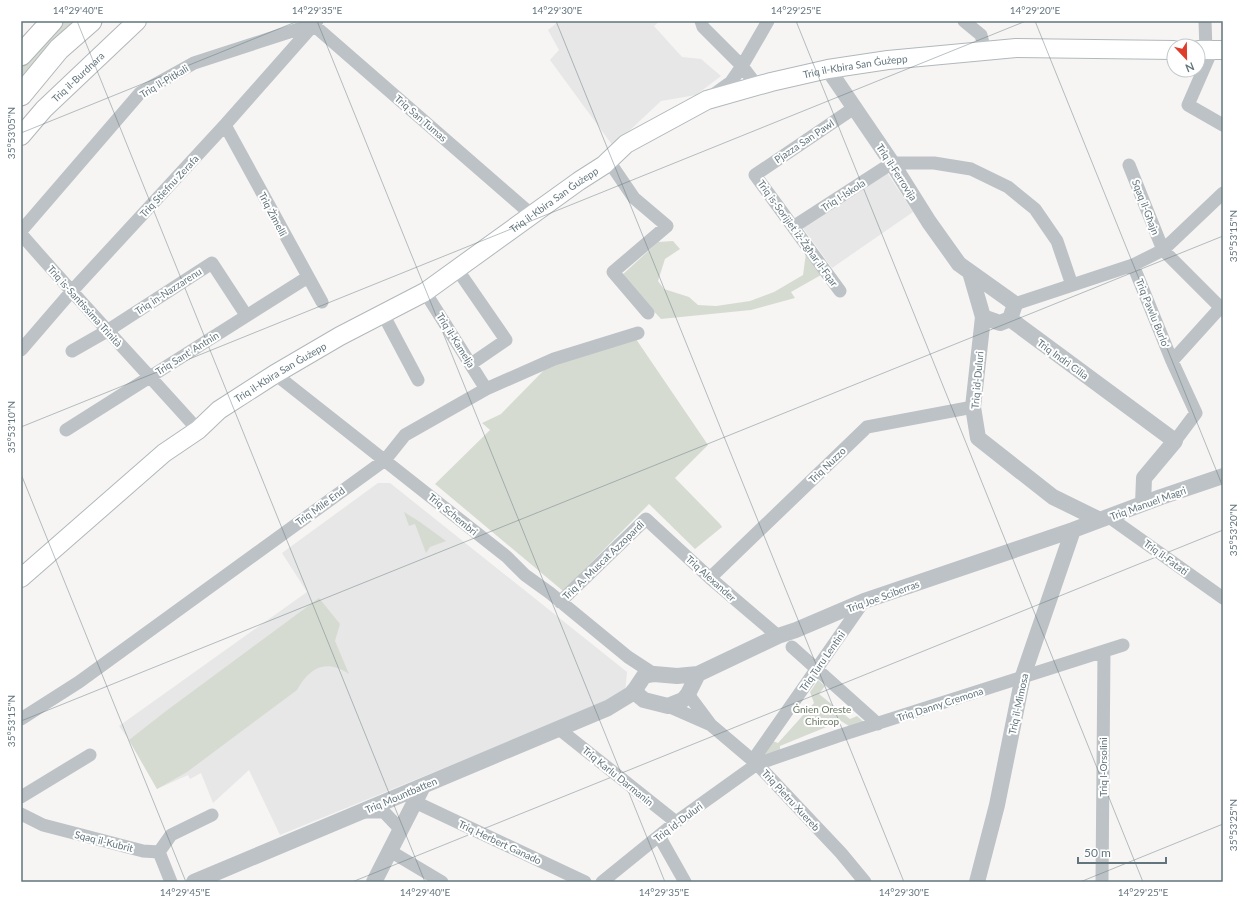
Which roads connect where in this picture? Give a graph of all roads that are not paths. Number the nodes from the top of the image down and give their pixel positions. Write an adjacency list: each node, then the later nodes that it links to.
1 (52, 21): 12 (highway)
2 (92, 21): 16 (highway)
3 (137, 21): 21 (main road, Triq il-Burdnara)
4 (700, 21): 13 (street)
5 (768, 21): 13 (street)
6 (964, 21): 11 (street)
7 (1205, 21): 10 (street)
8 (316, 22): 19 (street, Triq Stiefnu Zerafa); 27 (street, Triq San Tumas); 29 (street, Triq il-Pitkali)
9 (1166, 50): 11 (main road, Triq il-Kbira San Ġużepp)
10 (1210, 50): 20 (street)
11 (985, 51): 14 (main road, Triq il-Kbira San Ġużepp)
12 (21, 55)
13 (742, 66): 15 (street); 17 (street)
14 (828, 69): 15 (main road, Triq il-Kbira San Ġużepp); 18 (street, Triq il-Ferrovija)
15 (757, 86): 17 (main road, Triq il-Kbira San Ġużepp)
16 (21, 95)
17 (707, 100): 22 (main road, Triq il-Kbira San Ġużepp)
18 (854, 108): 23 (street, Triq il-Ferrovija); 25 (street, Pjazza San Pawl)
19 (226, 125): 34 (street, Triq Żimelli); 37 (street, Triq Stiefnu Zerafa)
20 (1223, 125)
21 (21, 136)
22 (608, 160): 27 (main road, Triq il-Kbira San Ġużepp); 42 (street)
23 (892, 164): 28 (street, Triq l-Iskola); 33 (street, Triq il-Ferrovija); 35 (street)
24 (1129, 165): 30 (street, Sqaq il-Għajn)
25 (755, 175): 28 (street, Triq is-Sorijiet iż-Żgħar il-Fqar)
26 (1223, 193): 30 (street)
27 (532, 215): 32 (main road, Triq il-Kbira San Ġużepp)
28 (793, 227): 36 (street, Triq is-Sorijiet iż-Żgħar il-Fqar)
29 (21, 233): 37 (street, Triq is-Santissima Trinità)
30 (1163, 250): 31 (street); 41 (street)
31 (1133, 265): 35 (street); 51 (street, Triq Pawlu Burlo')
32 (457, 269): 38 (main road, Triq il-Kbira San Ġużepp); 52 (street)
33 (970, 272): 40 (street); 45 (street, Triq id-Duluri)
34 (308, 276): 39 (street, Triq Żimelli); 44 (street, Triq Sant' Antnin)
35 (1072, 285): 40 (street)
36 (840, 291)
37 (71, 292): 47 (street, Triq is-Santissima Trinità); 49 (street, Triq Stiefnu Zerafa)
38 (425, 292): 43 (main road, Triq il-Kbira San Ġużepp); 52 (street, Triq il-Kamelja)
39 (322, 302)
40 (1015, 304): 46 (street)
41 (1222, 309): 51 (street)
42 (648, 313)
43 (384, 314): 53 (main road, Triq il-Kbira San Ġużepp); 55 (street)
44 (246, 315): 47 (street, Triq in-Nazzarenu); 54 (street, Triq Sant' Antnin)
45 (982, 317): 46 (street); 57 (street, Triq id-Duluri)
46 (1010, 319): 60 (street, Triq Indrì Cilia)
47 (107, 331): 50 (street, Triq in-Nazzarenu); 54 (street, Triq is-Santissima Trinità)
48 (638, 333): 56 (street, Triq Mile End)
49 (21, 350)
50 (72, 351)
51 (1172, 361): 60 (street, Triq Pawlu Burlo')
52 (471, 364): 56 (street, Triq il-Kamelja)
53 (275, 374): 59 (main road, Triq il-Kbira San Ġużepp); 61 (street, Triq Schembri)
54 (150, 376): 58 (street, Triq Sant' Antnin); 59 (street, Triq is-Santissima Trinità)
55 (418, 380)
56 (486, 389): 61 (street, Triq Mile End)
57 (973, 407): 64 (street, Triq id-Duluri); 68 (street, Triq Nuzzo)
58 (66, 430)
59 (198, 430): 67 (main road, Triq il-Kbira San Ġużepp)
60 (1175, 440): 63 (street)
61 (385, 460): 70 (street, Triq Schembri); 85 (street, Triq Mile End)
62 (1223, 476): 63 (street, Triq Manuel Magri)
63 (1143, 504): 64 (street, Triq Manuel Magri)
64 (1105, 518): 66 (street, Triq Manuel Magri); 69 (street, Triq il-Fatati)
65 (646, 519): 68 (street, Triq Alexander); 70 (street, Triq A. Muscat Azzopardi)
66 (1073, 530): 71 (street, Triq Joe Sciberras); 81 (street, Triq il-Mimosa)
67 (21, 578)
68 (710, 578): 72 (street, Triq Alexander)
69 (1223, 598)
70 (560, 602): 76 (street, Triq Schembri)
71 (864, 602): 72 (street, Triq Joe Sciberras); 77 (street, Triq Turu Lentini)
72 (778, 636): 79 (street, Triq Joe Sciberras)
73 (1123, 645): 75 (street, Triq Danny Cremona)
74 (792, 647): 77 (street)
75 (1104, 651): 81 (street, Triq Danny Cremona); 111 (street, Triq l-Orsolini)
76 (628, 657): 78 (street, Triq Schembri); 82 (street, Triq Schembri)
77 (816, 669): 87 (street); 90 (street, Triq Turu Lentini)
78 (654, 674): 80 (street, Triq Joe Sciberras); 82 (street)
79 (698, 674): 80 (street, Triq Joe Sciberras); 83 (street)
80 (676, 676): 83 (street)
81 (1023, 676): 87 (street, Triq Danny Cremona); 110 (street, Triq il-Mimosa)
82 (640, 690): 84 (street); 88 (street, Triq Mountbatten)
83 (688, 694): 84 (street); 86 (street, Triq Pietru Xuereb)
84 (668, 706): 86 (street, Triq Pietru Xuereb)
85 (21, 719)
86 (711, 724): 90 (street, Triq Pietru Xuereb)
87 (878, 724): 90 (street, Triq Danny Cremona)
88 (559, 729): 91 (street, Triq Mountbatten); 97 (street, Triq Karlu Darmanin)
89 (90, 755): 92 (street)
90 (755, 762): 97 (street, Triq id-Duluri); 109 (street, Triq Pietru Xuereb)
91 (423, 786): 93 (street); 94 (street, Triq Mountbatten)
92 (21, 797)
93 (415, 802): 98 (street); 106 (street, Triq Herbert Ganado)
94 (361, 812): 98 (street); 103 (street, Triq Mountbatten)
95 (21, 814): 101 (street, Sqaq il-Kubrit)
96 (212, 815): 101 (street)
97 (676, 822): 99 (street, Triq id-Duluri)
98 (400, 830): 100 (street)
99 (659, 836): 107 (street, Triq id-Duluri); 108 (street)
100 (390, 851): 104 (street); 105 (street)
101 (159, 852): 102 (street)
102 (171, 882)
103 (194, 882)
104 (374, 882)
105 (442, 882)
106 (585, 882)
107 (602, 882)
108 (685, 882)
109 (865, 882)
110 (977, 882)
111 (1102, 882)

